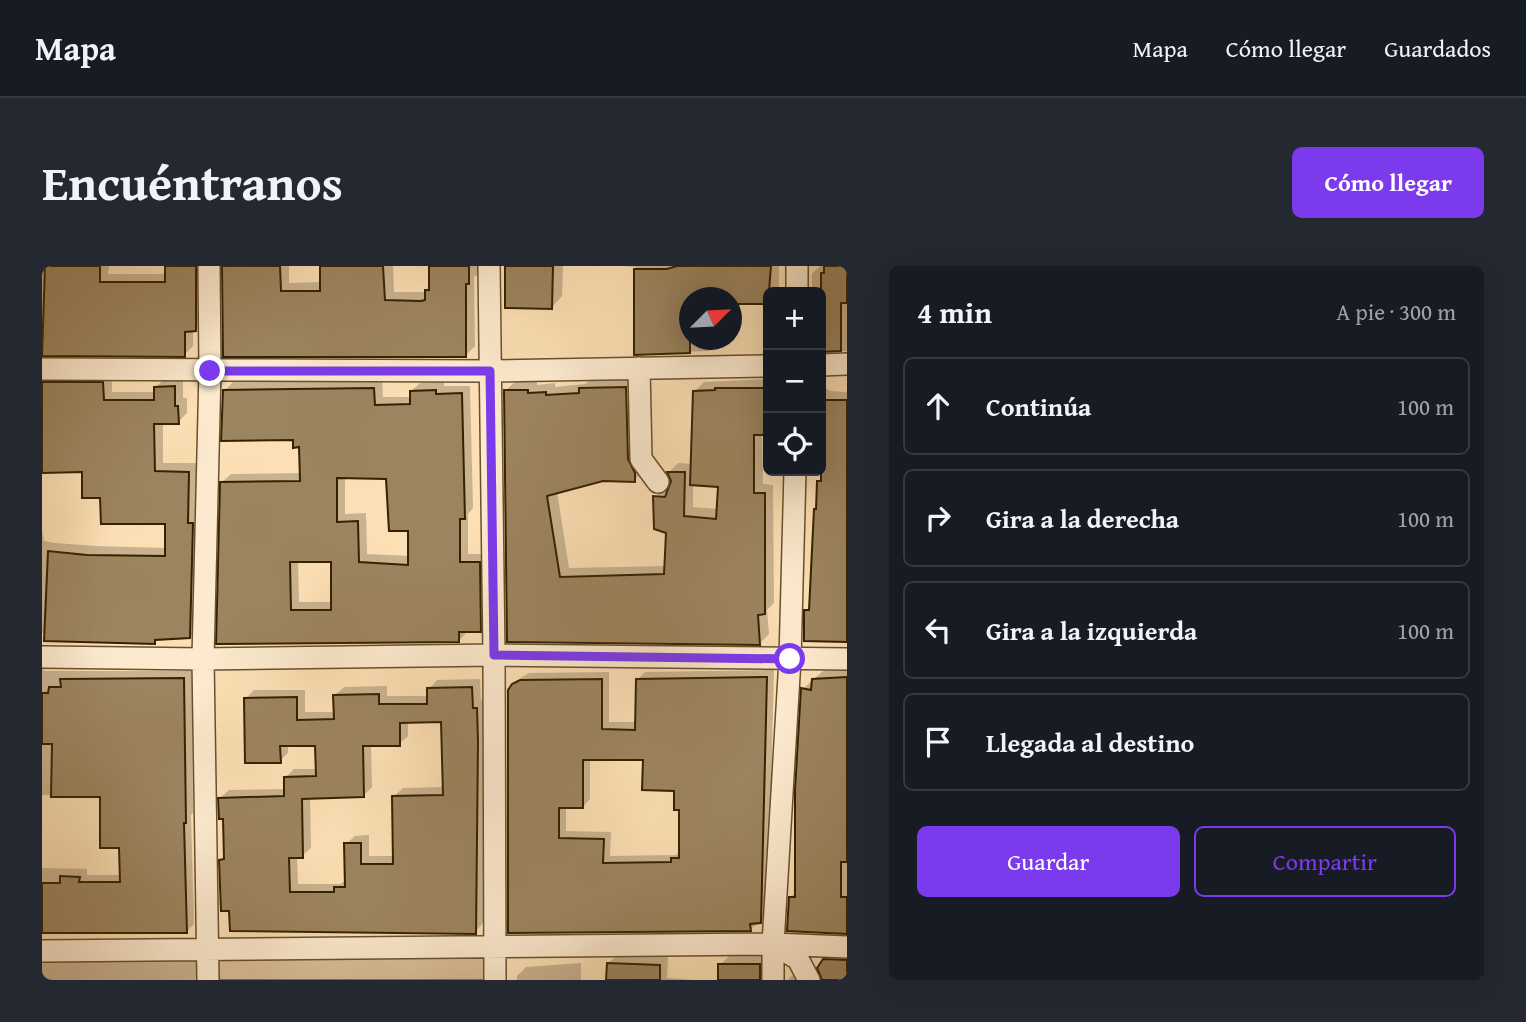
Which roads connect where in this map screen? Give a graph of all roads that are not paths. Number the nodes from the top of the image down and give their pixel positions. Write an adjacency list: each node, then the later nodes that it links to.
1 (209, 266): 10 (street)
2 (489, 266): 11 (street)
3 (797, 266): 4 (street)
4 (797, 287)
5 (847, 364): 6 (street)
6 (826, 365)
7 (763, 366): 8 (street)
8 (639, 368): 11 (street); 13 (street)
9 (42, 369): 10 (street)
10 (210, 371): 11 (street); 16 (street)
11 (490, 371): 14 (street)
12 (795, 476): 17 (street)
13 (658, 482)
14 (494, 655): 16 (street); 17 (street); 20 (street)
15 (42, 657): 16 (street)
16 (202, 659): 23 (street)
17 (790, 659): 18 (street); 19 (street)
18 (847, 659)
19 (773, 944): 20 (street); 21 (street); 26 (street); 27 (street)
20 (496, 947): 23 (street); 25 (street)
21 (847, 947)
22 (42, 951): 23 (street)
23 (208, 951): 24 (street)
24 (208, 980)
25 (495, 980)
26 (774, 980)
27 (809, 980)

